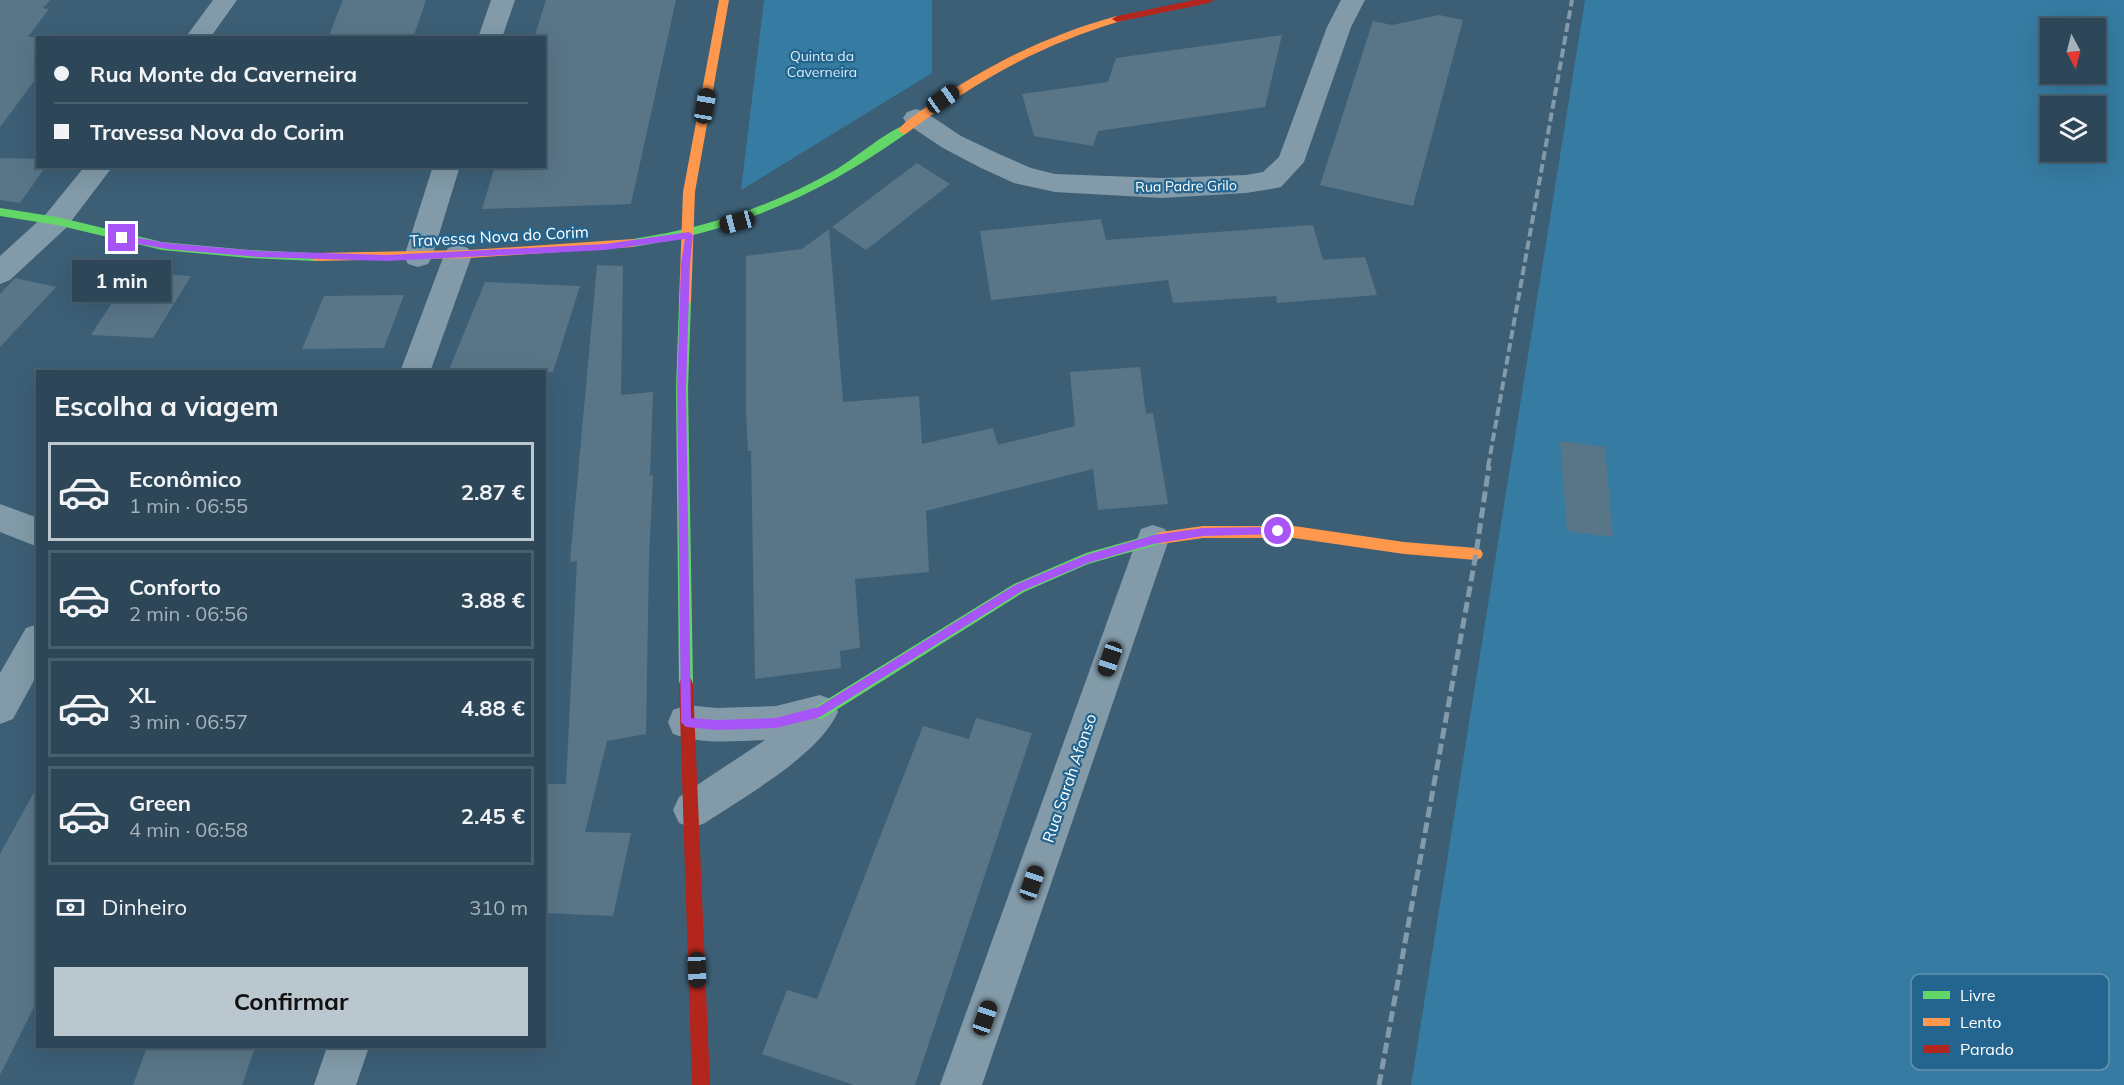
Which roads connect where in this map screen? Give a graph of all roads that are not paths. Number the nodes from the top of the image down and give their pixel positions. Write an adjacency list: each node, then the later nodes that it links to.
1 (225, 0): 6 (street)
2 (503, 0): 7 (street)
3 (724, 0): 13 (street)
4 (1209, 0): 8 (street, Travessa Nova do Corim)
5 (1353, 0): 8 (street, Rua Padre Grilo)
6 (198, 36)
7 (491, 36)
8 (916, 118): 13 (street, Travessa Nova do Corim)
9 (98, 168): 12 (street)
10 (446, 168): 15 (street)
11 (0, 212): 12 (street, Travessa Nova do Corim)
12 (56, 221): 15 (street, Travessa Nova do Corim); 16 (street)
13 (689, 235): 14 (street, Travessa Nova do Corim); 25 (street)
14 (458, 255): 15 (street, Travessa Nova do Corim); 17 (street)
15 (418, 257)
16 (0, 273)
17 (416, 370)
18 (0, 518): 19 (street)
19 (36, 532)
20 (1153, 539): 21 (street); 24 (street); 30 (street, Rua Sarah Afonso)
21 (1476, 554)
22 (36, 643): 23 (street)
23 (0, 708)
24 (820, 712): 25 (street); 26 (street)
25 (686, 722): 26 (street)
26 (692, 810): 29 (street)
27 (348, 1048): 28 (street)
28 (335, 1085)
29 (701, 1085)
30 (961, 1085)

